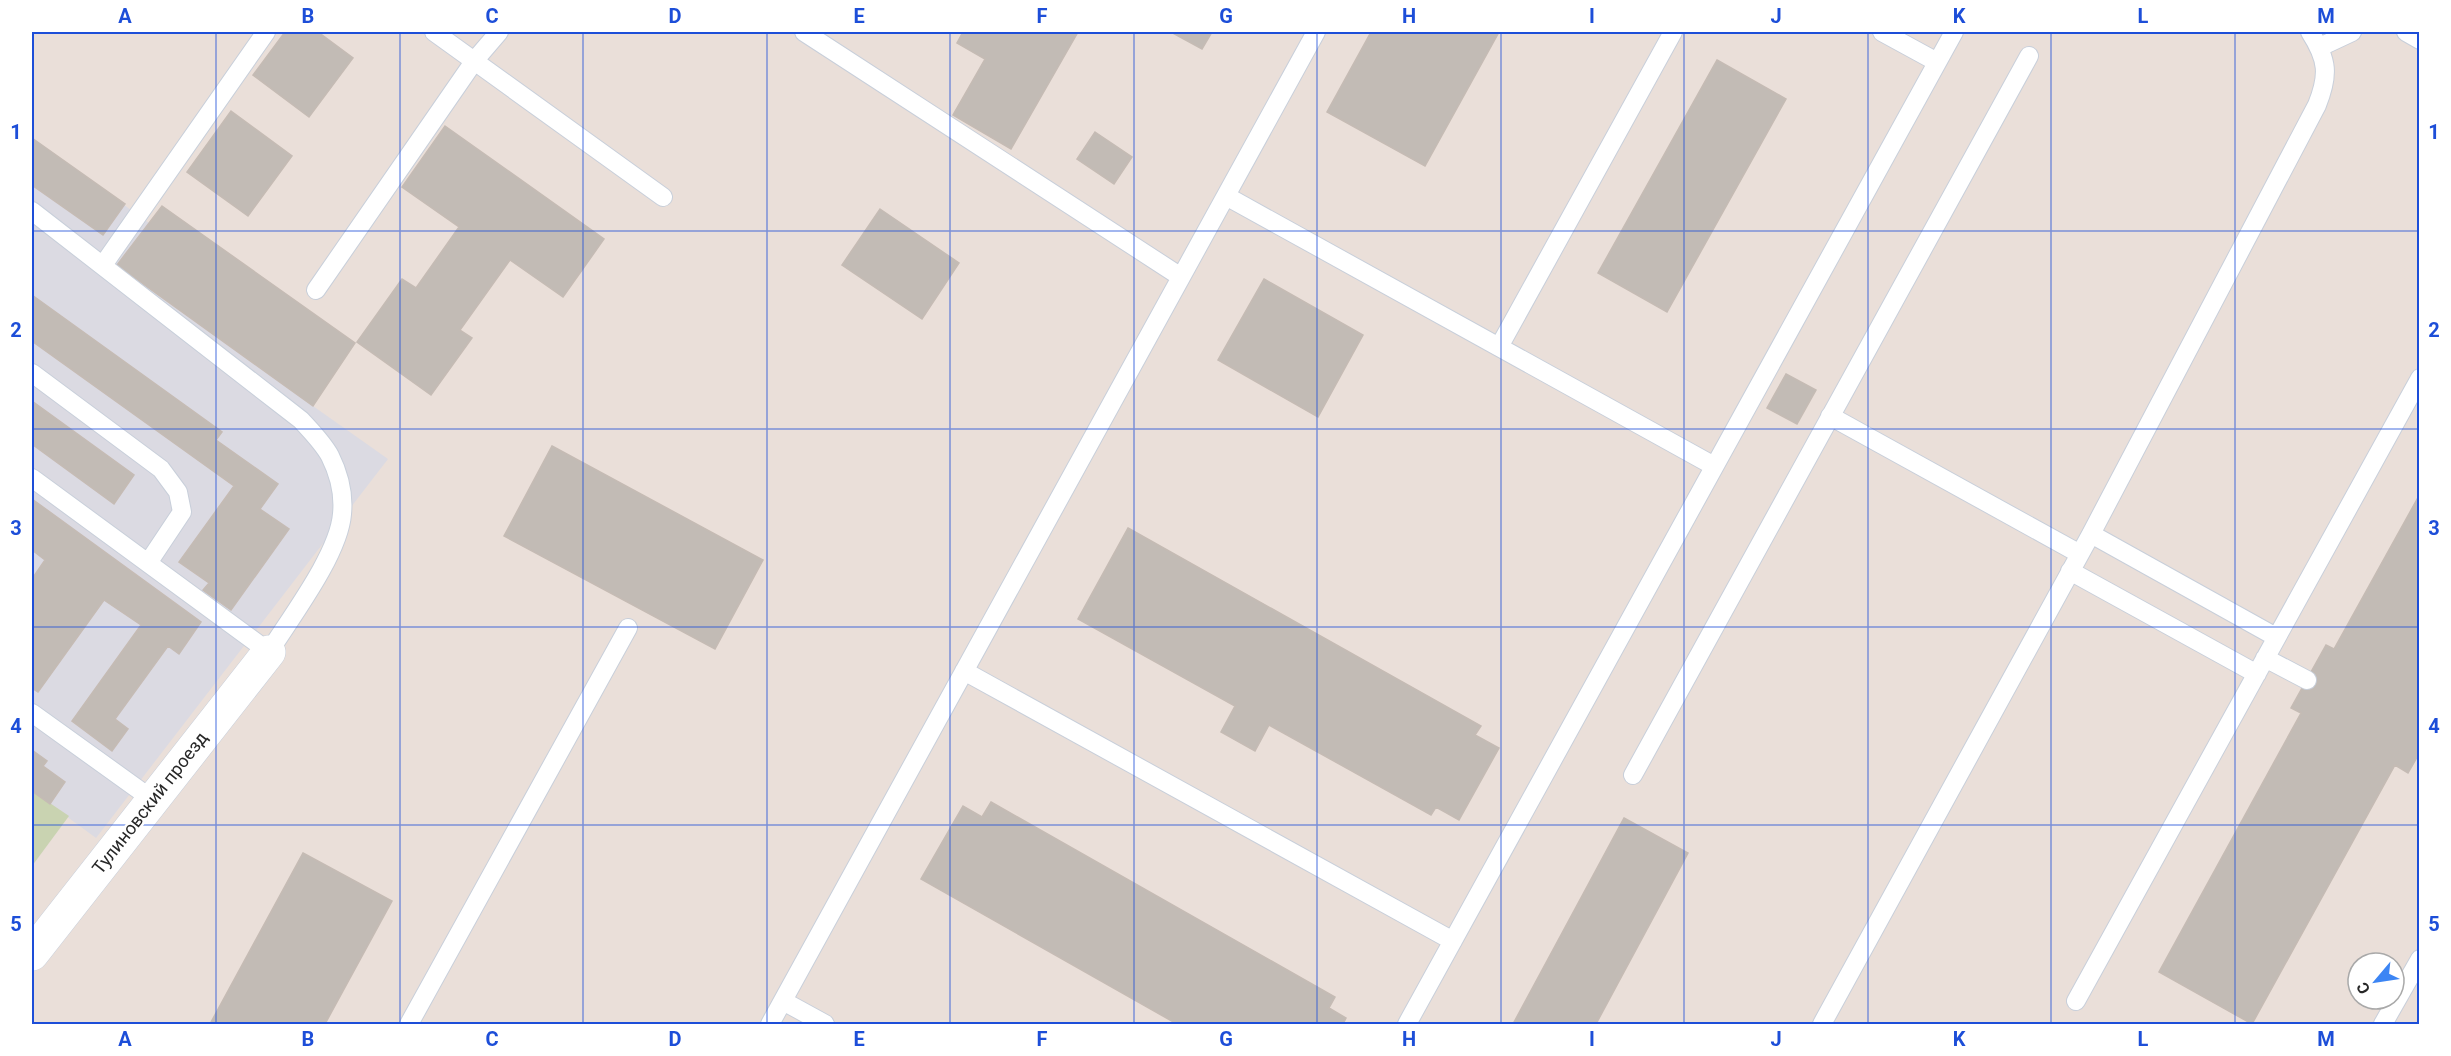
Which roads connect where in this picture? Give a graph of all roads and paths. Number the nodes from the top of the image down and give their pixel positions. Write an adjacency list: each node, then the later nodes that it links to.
1 (266, 32): 19 (lane)
2 (434, 32): 14 (lane)
3 (499, 32): 14 (lane)
4 (804, 32): 20 (lane)
5 (1316, 32): 16 (lane)
6 (1673, 32): 22 (lane)
7 (1882, 32): 15 (lane)
8 (1954, 32): 15 (lane)
9 (2352, 32): 11 (lane)
10 (2406, 32): 12 (lane)
11 (2315, 39): 28 (lane)
12 (2420, 40)
13 (2029, 56): 25 (lane)
14 (475, 60): 17 (lane); 21 (lane)
15 (1937, 62): 26 (lane)
16 (1226, 195): 20 (lane); 22 (lane)
17 (663, 197)
18 (32, 212): 19 (lane)
19 (103, 265): 34 (lane)
20 (1181, 277): 36 (lane)
21 (316, 290)
22 (1499, 347): 26 (lane)
23 (32, 373): 30 (lane)
24 (2420, 378): 33 (lane)
25 (1830, 416): 29 (lane); 39 (lane)
26 (1714, 466): 41 (lane)
27 (32, 478): 30 (lane)
28 (2091, 534): 29 (lane); 33 (lane)
29 (2080, 554): 31 (lane)
30 (148, 563): 34 (lane)
31 (2070, 571): 35 (lane); 50 (lane)
32 (628, 628): 46 (lane)
33 (2276, 637): 35 (lane)
34 (269, 652): 40 (street, Тулиновский проезд)
35 (2261, 666): 37 (lane); 45 (lane)
36 (964, 671): 41 (lane); 44 (lane)
37 (2307, 680)
38 (32, 713): 40 (lane)
39 (1633, 775)
40 (153, 800): 42 (street, Тулиновский проезд)
41 (1453, 941): 49 (lane)
42 (32, 954)
43 (2420, 959): 51 (lane)
44 (783, 1001): 47 (lane); 48 (lane)
45 (2076, 1001)
46 (409, 1024)
47 (770, 1024)
48 (825, 1024)
49 (1407, 1024)
50 (1822, 1024)
51 (2383, 1024)

